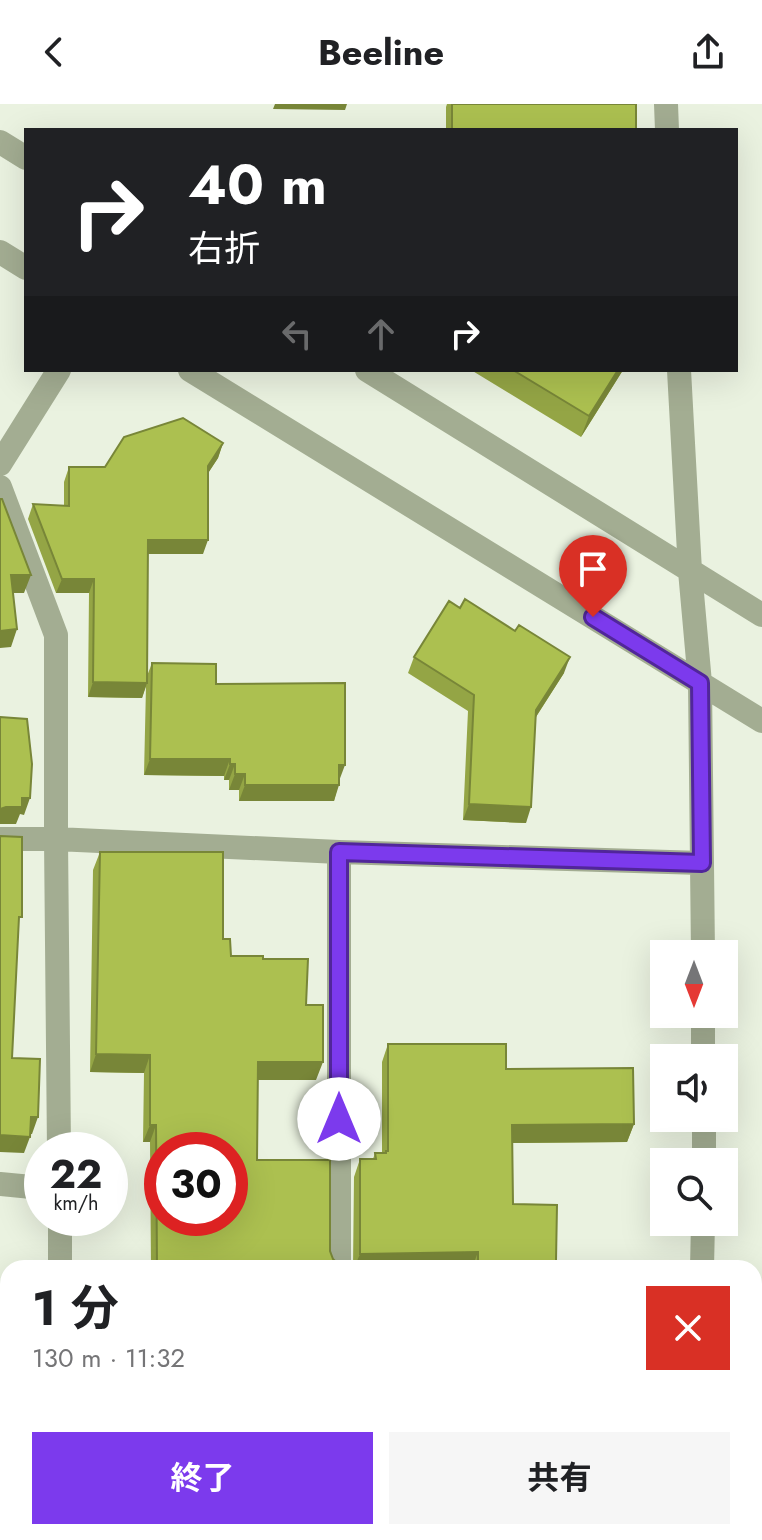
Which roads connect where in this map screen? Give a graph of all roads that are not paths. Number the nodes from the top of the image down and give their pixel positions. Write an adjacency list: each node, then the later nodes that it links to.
1 (666, 104): 2 (street)
2 (667, 128)
3 (0, 142): 4 (street)
4 (24, 157)
5 (0, 252): 6 (street)
6 (24, 267)
7 (58, 372): 11 (street)
8 (193, 372): 15 (street)
9 (370, 372): 13 (street)
10 (679, 372): 13 (street)
11 (0, 464)
12 (0, 487): 18 (street)
13 (690, 571): 14 (street); 15 (street)
14 (762, 615)
15 (700, 683): 16 (street); 20 (street)
16 (762, 721)
17 (0, 839): 18 (street)
18 (56, 839): 19 (street); 22 (street)
19 (339, 852): 20 (street); 28 (street)
20 (702, 863): 21 (street)
21 (703, 940)
22 (59, 1132)
23 (0, 1184): 24 (street)
24 (24, 1186)
25 (60, 1236): 27 (street)
26 (703, 1236): 29 (street)
27 (60, 1260)
28 (339, 1260)
29 (702, 1260)

